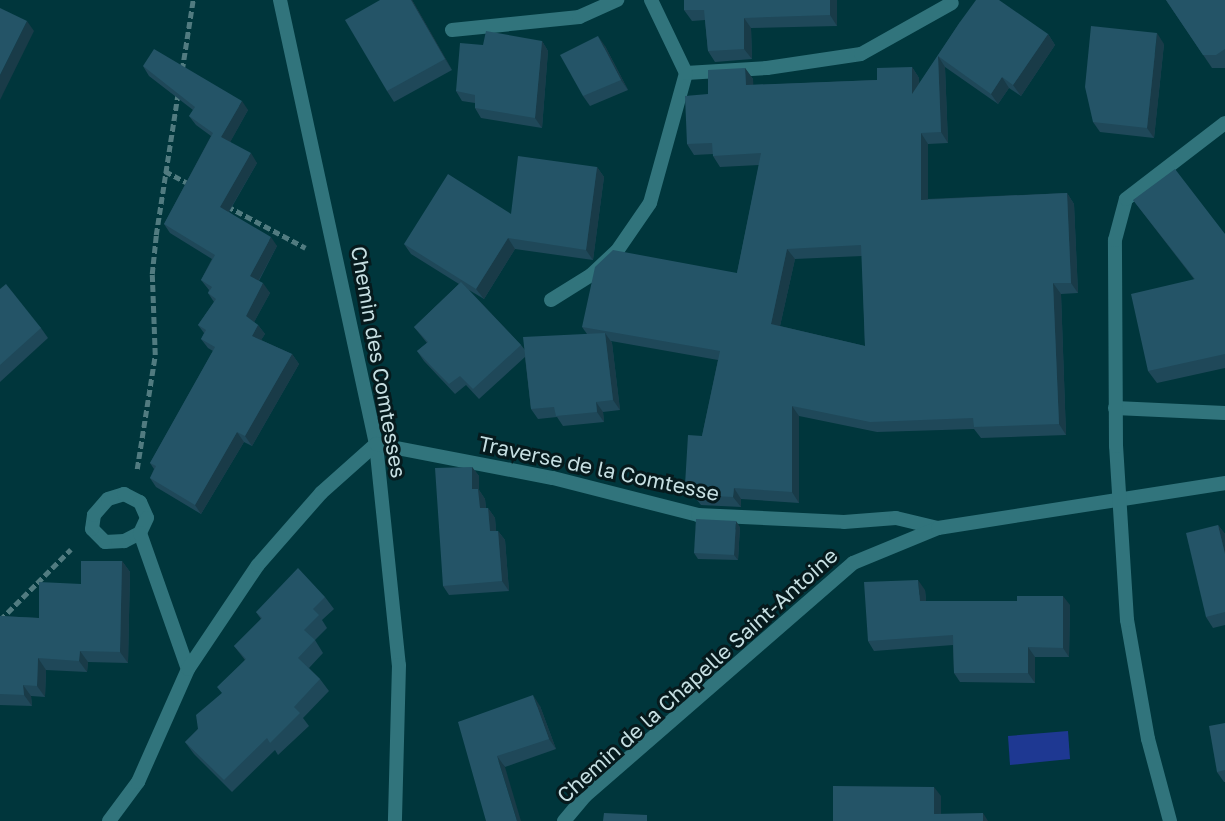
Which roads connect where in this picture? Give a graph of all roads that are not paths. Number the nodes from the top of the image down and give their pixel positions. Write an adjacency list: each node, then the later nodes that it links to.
1 (280, 0): 11 (street, Chemin des Comtesses)
2 (617, 0): 5 (street)
3 (651, 0): 6 (street)
4 (952, 3): 6 (street)
5 (452, 30)
6 (686, 73): 8 (street)
7 (1225, 123): 9 (street)
8 (551, 300)
9 (1115, 408): 10 (street); 13 (street)
10 (1225, 413)
11 (376, 443): 14 (street, Traverse de la Comtesse); 16 (street); 18 (street, Chemin des Comtesses)
12 (1225, 483): 13 (street, Chemin de la Chapelle Saint-Antoine)
13 (1119, 501): 14 (street, Chemin de la Chapelle Saint-Antoine); 20 (street)
14 (938, 528): 19 (street, Chemin de la Chapelle Saint-Antoine)
15 (140, 533): 15 (street); 16 (street)
16 (188, 669): 17 (street)
17 (109, 821)
18 (396, 821)
19 (564, 821)
20 (1170, 821)

